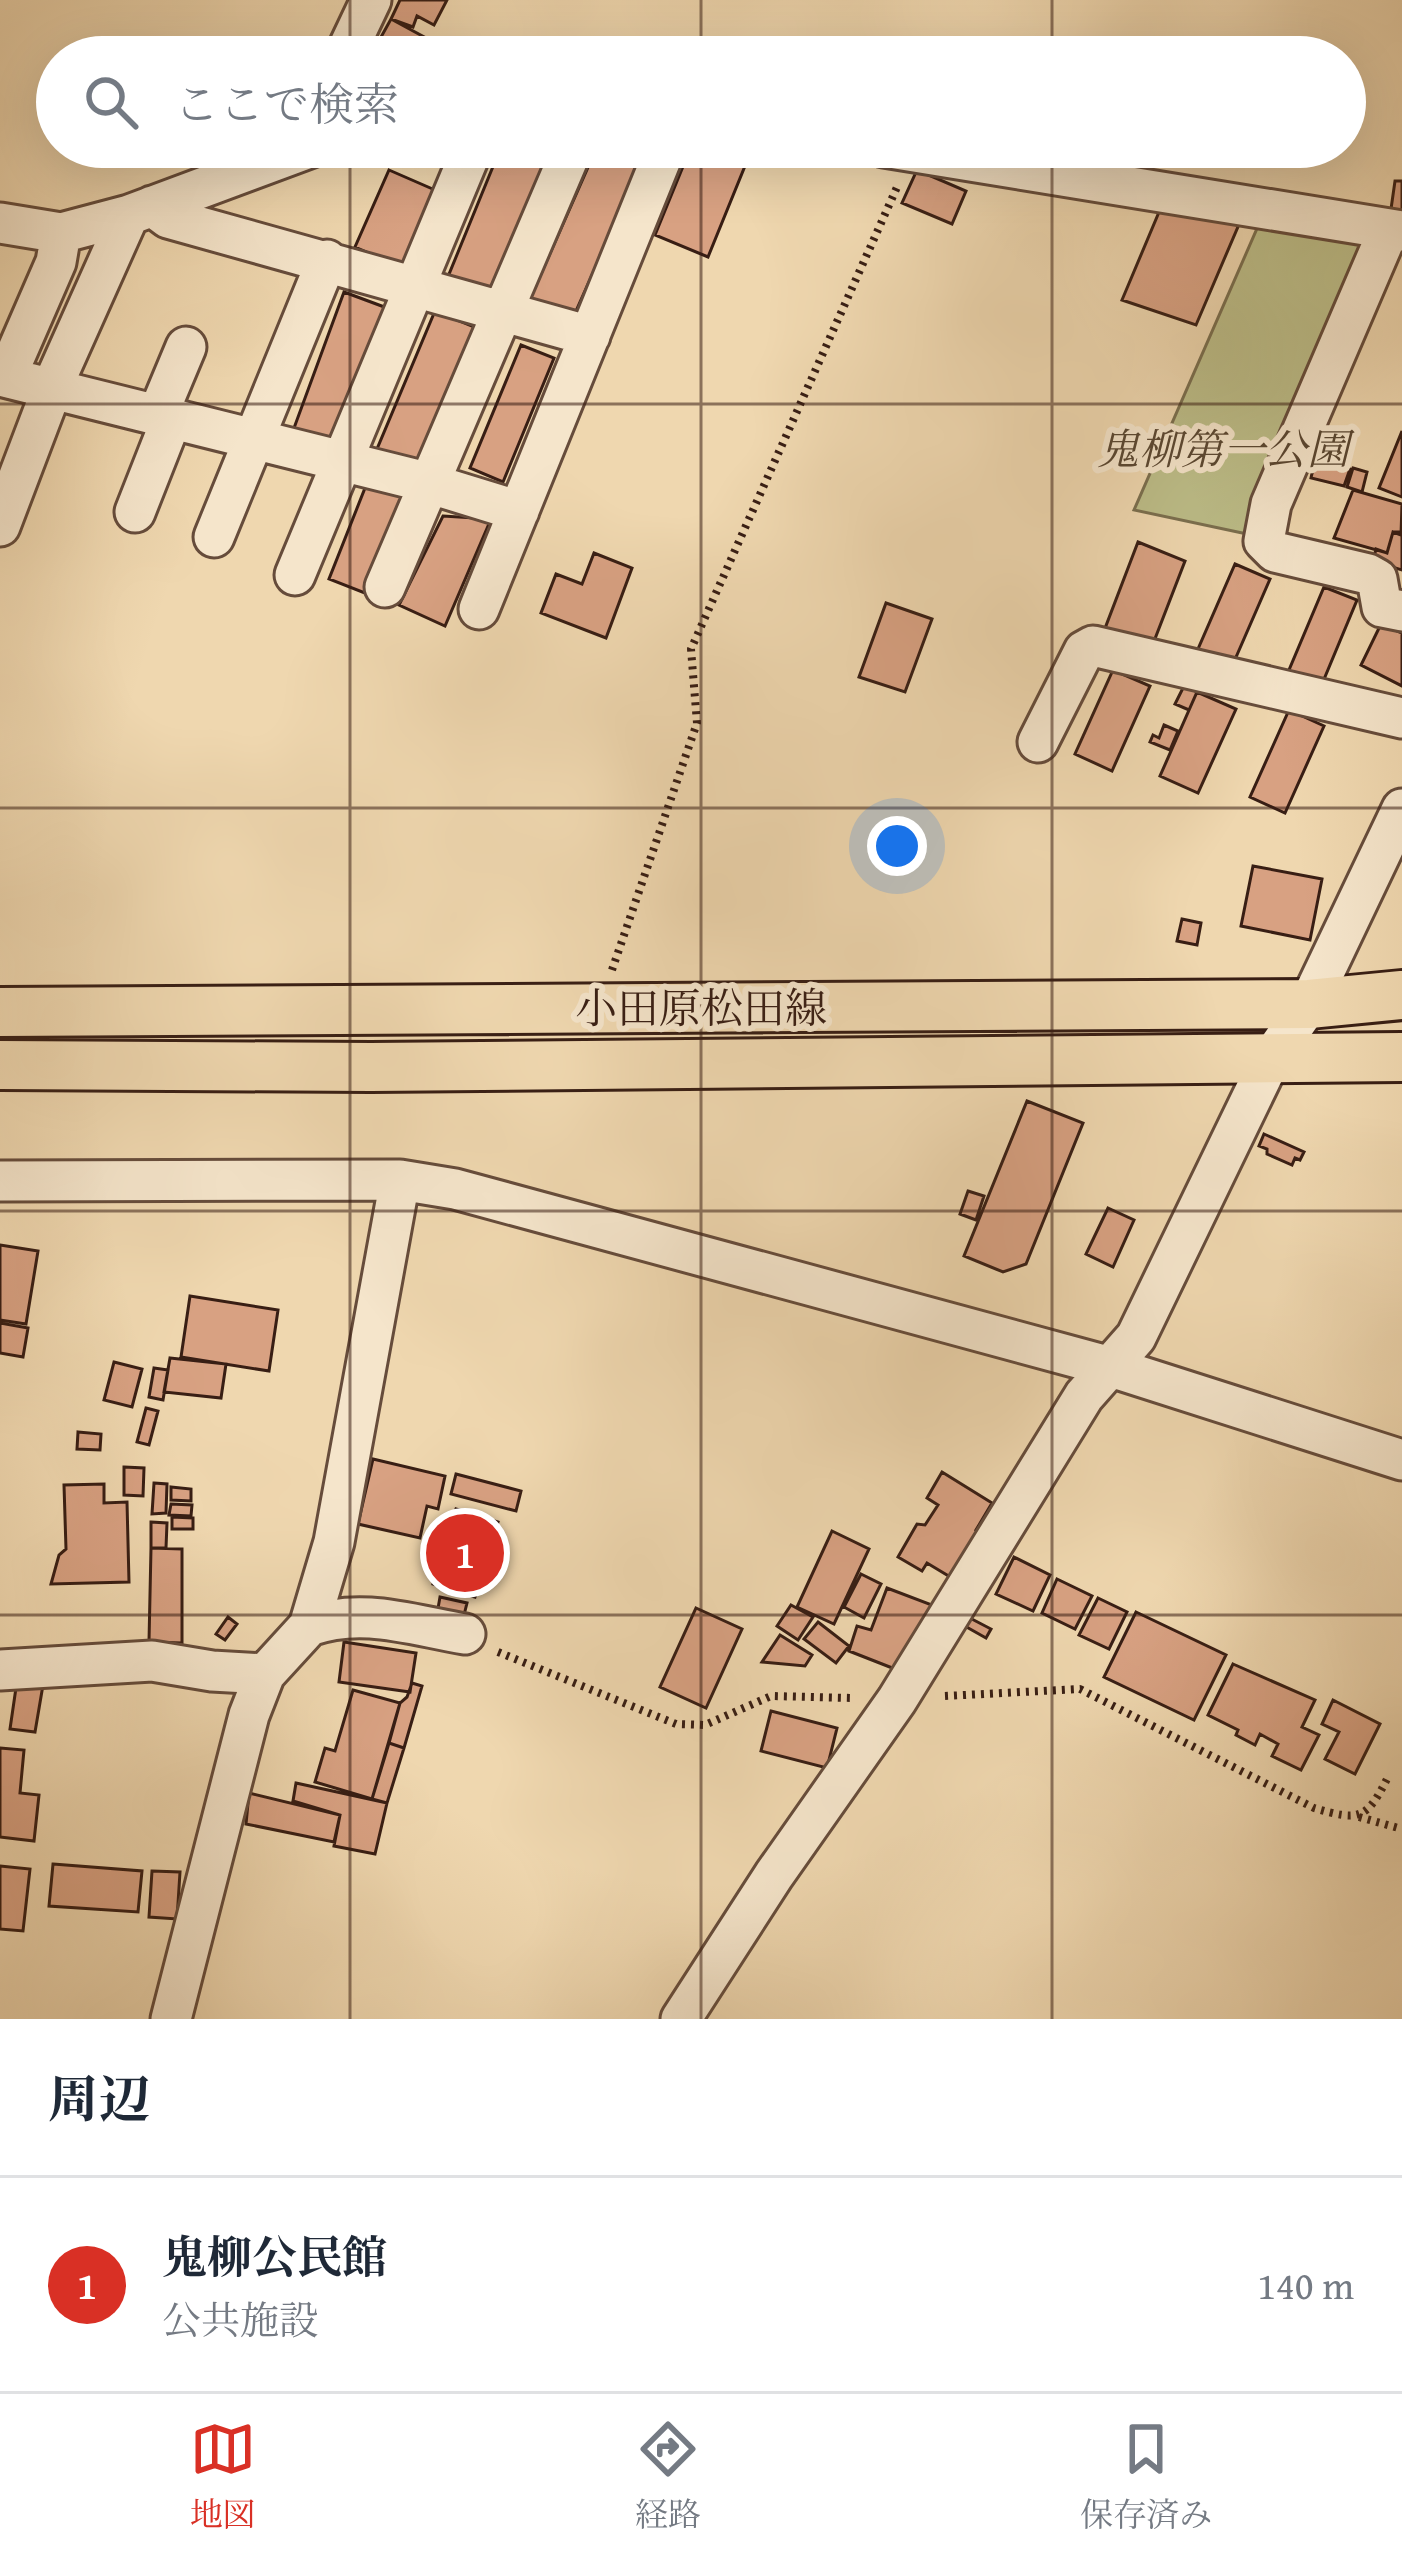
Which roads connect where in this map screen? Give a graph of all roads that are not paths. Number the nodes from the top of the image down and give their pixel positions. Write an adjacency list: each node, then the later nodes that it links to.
1 (371, 0): 2 (street)
2 (354, 36)
3 (255, 168): 8 (street)
4 (463, 168): 13 (street)
5 (564, 168): 14 (street)
6 (658, 168): 15 (street)
7 (1016, 168): 10 (street)
8 (141, 210): 11 (street); 12 (street); 18 (street)
9 (0, 223): 11 (street)
10 (1396, 230): 30 (street)
11 (61, 233): 17 (street)
12 (327, 260): 13 (street); 20 (street)
13 (416, 285): 14 (street); 21 (street)
14 (503, 310): 15 (street); 22 (street)
15 (590, 336): 23 (street)
16 (186, 347): 19 (street)
17 (3, 377): 18 (street)
18 (52, 387): 19 (street); 25 (street)
19 (165, 416): 20 (street); 24 (street)
20 (254, 439): 21 (street); 26 (street)
21 (342, 460): 22 (street); 27 (street)
22 (429, 484): 23 (street); 28 (street)
23 (519, 511): 29 (street)
24 (135, 512)
25 (0, 526)
26 (214, 537)
27 (295, 575)
28 (385, 586)
29 (479, 609)
30 (1402, 611)
31 (1402, 718): 32 (street)
32 (1038, 742)
33 (1402, 809): 35 (street)
34 (1402, 994): 35 (main road, 小田原松田線)
35 (1309, 1004): 36 (main road, 小田原松田線); 38 (street)
36 (0, 1012)
37 (1402, 1057): 38 (main road, 小田原松田線)
38 (1271, 1058): 39 (main road, 小田原松田線); 42 (street)
39 (0, 1064)
40 (0, 1180): 41 (street)
41 (400, 1180): 42 (street); 44 (street)
42 (1111, 1367): 43 (street); 49 (street)
43 (1402, 1460)
44 (309, 1626): 45 (street); 47 (street)
45 (465, 1634)
46 (0, 1670): 47 (street)
47 (265, 1675): 48 (street)
48 (171, 2019)
49 (681, 2019)

